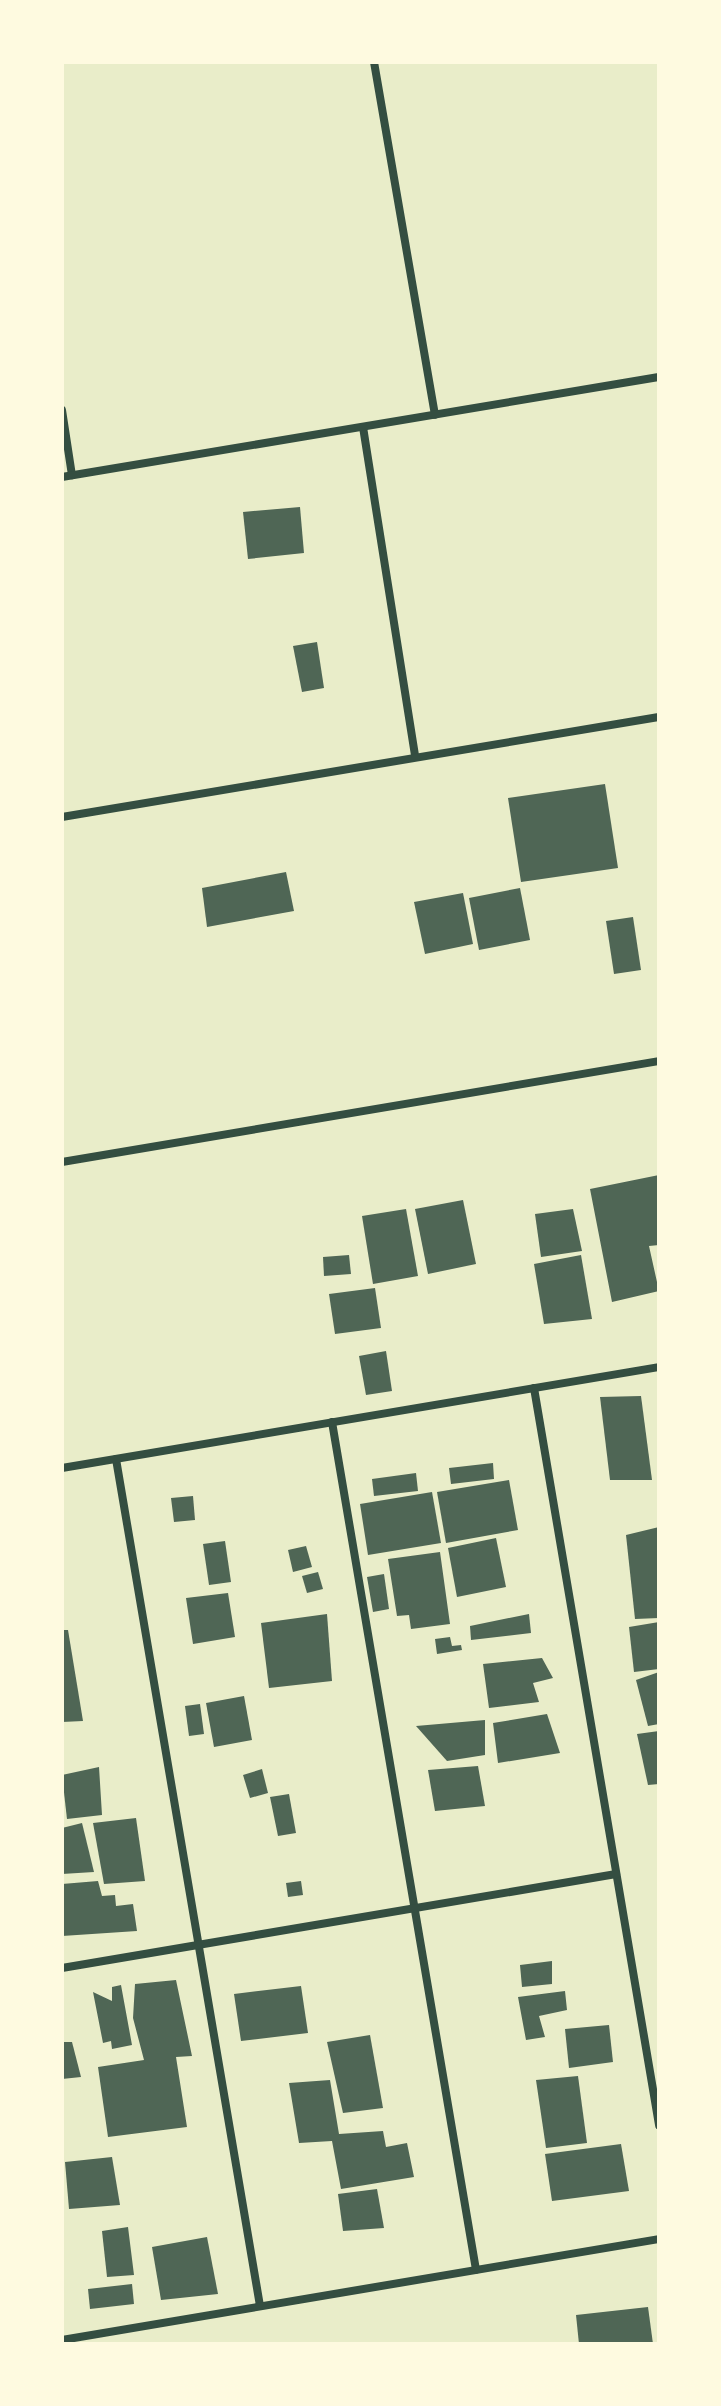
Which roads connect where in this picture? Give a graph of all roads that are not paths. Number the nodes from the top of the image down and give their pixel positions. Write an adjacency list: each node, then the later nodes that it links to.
1 (374, 62): 4 (street)
2 (659, 377): 4 (street)
3 (62, 410): 6 (street)
4 (435, 415): 5 (street)
5 (363, 427): 6 (street); 9 (street)
6 (72, 475): 7 (street)
7 (62, 477)
8 (659, 717): 9 (street)
9 (415, 757): 10 (street)
10 (62, 817)
11 (659, 1061): 12 (street)
12 (62, 1162)
13 (659, 1367): 14 (street)
14 (534, 1388): 15 (street); 18 (street)
15 (332, 1422): 16 (street); 19 (street)
16 (116, 1459): 17 (street); 20 (street)
17 (62, 1468)
18 (616, 1874): 19 (street); 22 (street)
19 (415, 1908): 20 (street); 24 (street)
20 (199, 1945): 21 (street); 25 (street)
21 (62, 1968)
22 (659, 2125)
23 (659, 2239): 24 (street)
24 (476, 2270): 25 (street)
25 (260, 2306): 26 (street)
26 (62, 2340)

